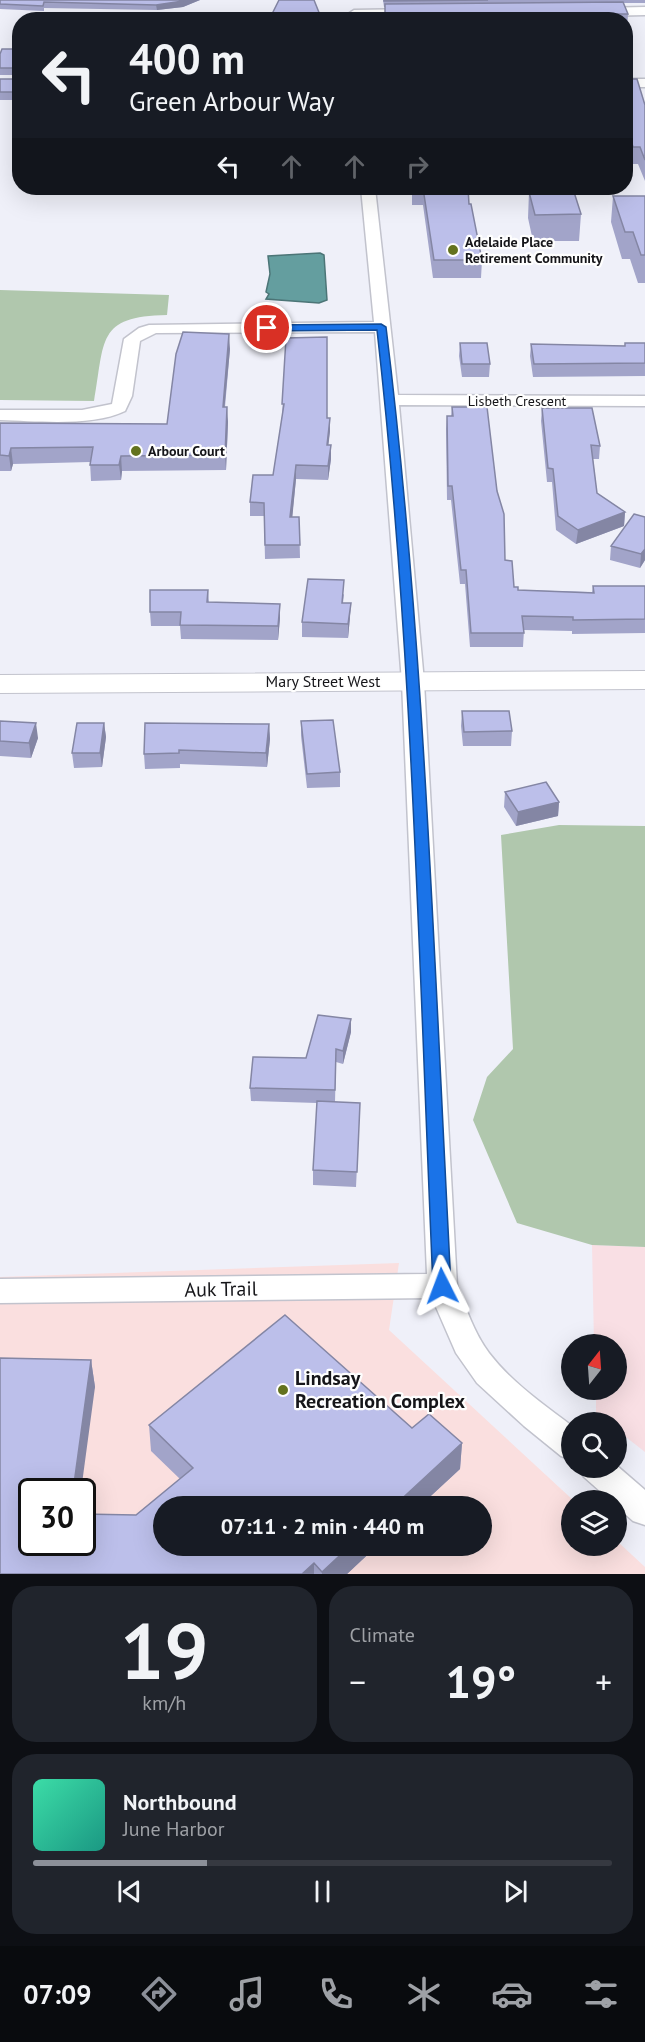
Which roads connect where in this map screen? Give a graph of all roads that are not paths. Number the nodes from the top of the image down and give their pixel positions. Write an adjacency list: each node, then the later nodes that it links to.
1 (369, 195): 2 (street)
2 (381, 327): 3 (street); 5 (street)
3 (390, 400): 4 (street, Lisbeth Crescent); 7 (street)
4 (645, 401)
5 (0, 415)
6 (645, 680): 7 (street, Mary Street West)
7 (413, 682): 8 (street, Mary Street West); 9 (street)
8 (0, 684)
9 (442, 1286): 10 (street, Auk Trail); 11 (street)
10 (0, 1291)
11 (561, 1437)
12 (609, 1478): 13 (street)
13 (645, 1510)

